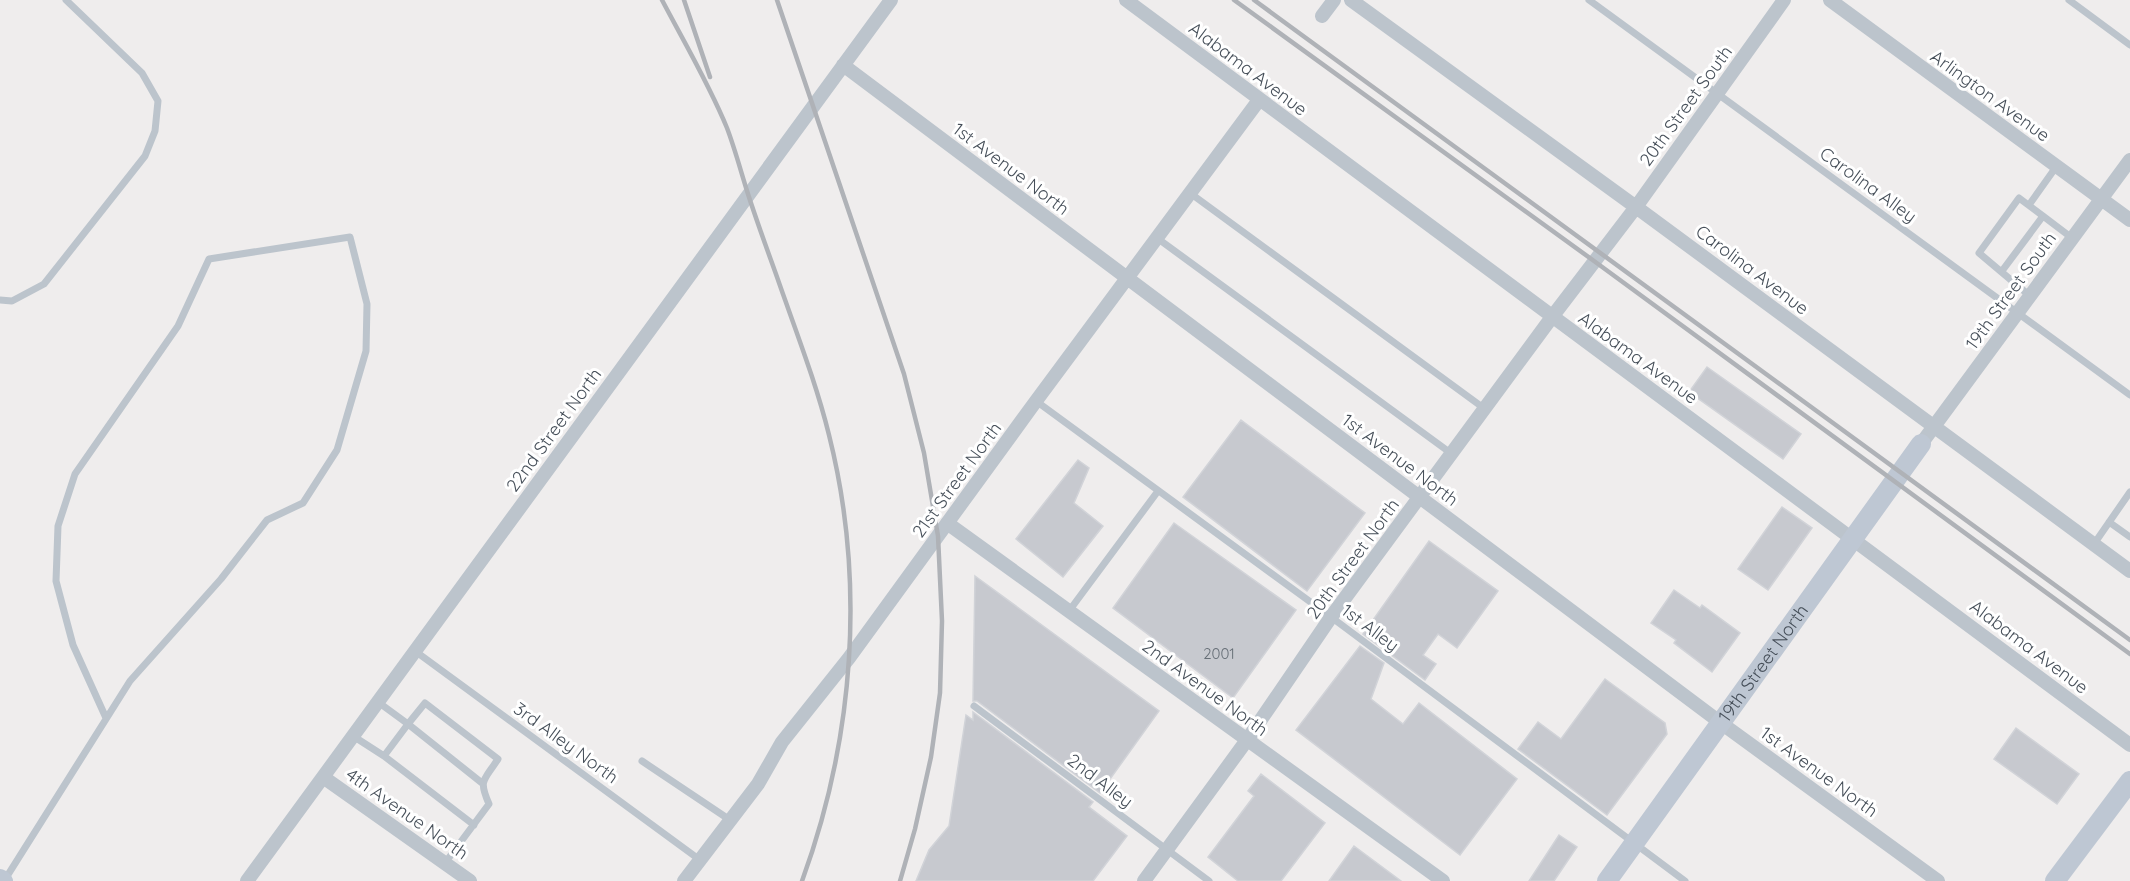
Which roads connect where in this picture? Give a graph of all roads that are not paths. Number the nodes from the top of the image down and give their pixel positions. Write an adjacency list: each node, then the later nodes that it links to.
1 (66, 0): 29 (lane)
2 (891, 0): 12 (street, 22nd Street North)
3 (1126, 0): 14 (street, Alabama Avenue)
4 (1334, 0): 10 (street)
5 (1351, 0): 20 (street, Carolina Avenue)
6 (1589, 0): 13 (lane, Carolina Alley)
7 (1784, 0): 13 (street, 20th Street South)
8 (1830, 0): 16 (street, Arlington Avenue)
9 (2068, 0): 11 (lane)
10 (1322, 16)
11 (2130, 45)
12 (843, 65): 27 (street, 1st Avenue North); 49 (street, 22nd Street North)
13 (1716, 93): 20 (street, 20th Street South); 30 (lane, Carolina Alley)
14 (1259, 100): 17 (street, 21st Street North); 31 (street, Alabama Avenue)
15 (2130, 160): 18 (street, 19th Street South)
16 (2056, 167): 18 (street, Arlington Avenue); 19 (lane)
17 (1190, 193): 24 (street, 21st Street North); 34 (lane)
18 (2101, 199): 22 (street, Arlington Avenue); 25 (street, 19th Street South)
19 (2029, 205): 21 (lane); 26 (lane)
20 (1636, 207): 23 (street, 20th Street South); 35 (street, Carolina Avenue)
21 (2043, 216): 25 (lane); 26 (lane)
22 (2130, 220)
23 (1616, 232): 31 (street, 20th Street North)
24 (1157, 238): 27 (street, 21st Street North); 37 (lane)
25 (2072, 238): 28 (street, 19th Street South)
26 (2002, 271): 28 (lane)
27 (1127, 279): 33 (street, 21st Street North); 40 (street, 1st Avenue North)
28 (2030, 296): 30 (street, 19th Street South)
29 (0, 300)
30 (2018, 313): 32 (lane, Carolina Alley); 35 (street, 19th Street South)
31 (1552, 317): 34 (street, 20th Street North); 44 (street, Alabama Avenue)
32 (2130, 395)
33 (1036, 401): 38 (lane, 1st Alley); 42 (street, 21st Street North)
34 (1485, 409): 37 (street, 20th Street North)
35 (1934, 427): 36 (street, 19th Street South); 45 (street, Carolina Avenue)
36 (1921, 444): 44 (street, 19th Street North)
37 (1452, 454): 40 (street, 20th Street North)
38 (1158, 491): 47 (lane); 48 (lane, 1st Alley)
39 (2130, 492): 41 (lane)
40 (1420, 497): 48 (street, 20th Street North); 53 (street, 1st Avenue North)
41 (2109, 522): 43 (lane); 45 (lane)
42 (947, 523): 47 (street, 2nd Avenue North); 63 (street, 21st Street North)
43 (2130, 537)
44 (1853, 539): 53 (street, 19th Street North); 57 (street, Alabama Avenue)
45 (2094, 544): 46 (street, Carolina Avenue)
46 (2130, 571)
47 (1069, 611): 56 (street, 2nd Avenue North)
48 (1331, 617): 56 (street, 20th Street North); 65 (lane, 1st Alley)
49 (415, 651): 50 (street, 22nd Street North); 67 (lane, 3rd Alley North)
50 (378, 702): 54 (lane); 55 (street, 22nd Street North)
51 (974, 706): 66 (lane, 2nd Alley)
52 (106, 718): 52 (lane); 69 (lane)
53 (1721, 723): 65 (street, 19th Street North); 78 (street, 1st Avenue North)
54 (408, 724): 58 (lane); 62 (lane); 62 (lane)
55 (353, 736): 58 (lane); 60 (street, 22nd Street North)
56 (1247, 740): 66 (street, 20th Street North); 75 (street, 2nd Avenue North)
57 (2130, 745)
58 (384, 756): 64 (lane)
59 (642, 761): 63 (lane)
60 (323, 777): 68 (street, 4th Avenue North); 70 (street, 22nd Street North)
61 (2130, 781): 79 (street)
62 (482, 783): 64 (lane)
63 (730, 820): 67 (street, 21st Street North)
64 (474, 825): 68 (lane)
65 (1633, 844): 76 (street, 19th Street North); 77 (lane, 1st Alley)
66 (1167, 850): 73 (street, 20th Street North); 74 (lane, 2nd Alley)
67 (700, 860): 72 (street, 21st Street North)
68 (445, 863): 71 (street, 4th Avenue North)
69 (3, 880)
70 (248, 881)
71 (470, 881)
72 (684, 881)
73 (1144, 881)
74 (1209, 881)
75 (1443, 881)
76 (1607, 881)
77 (1684, 881)
78 (1938, 881)
79 (2055, 881)

